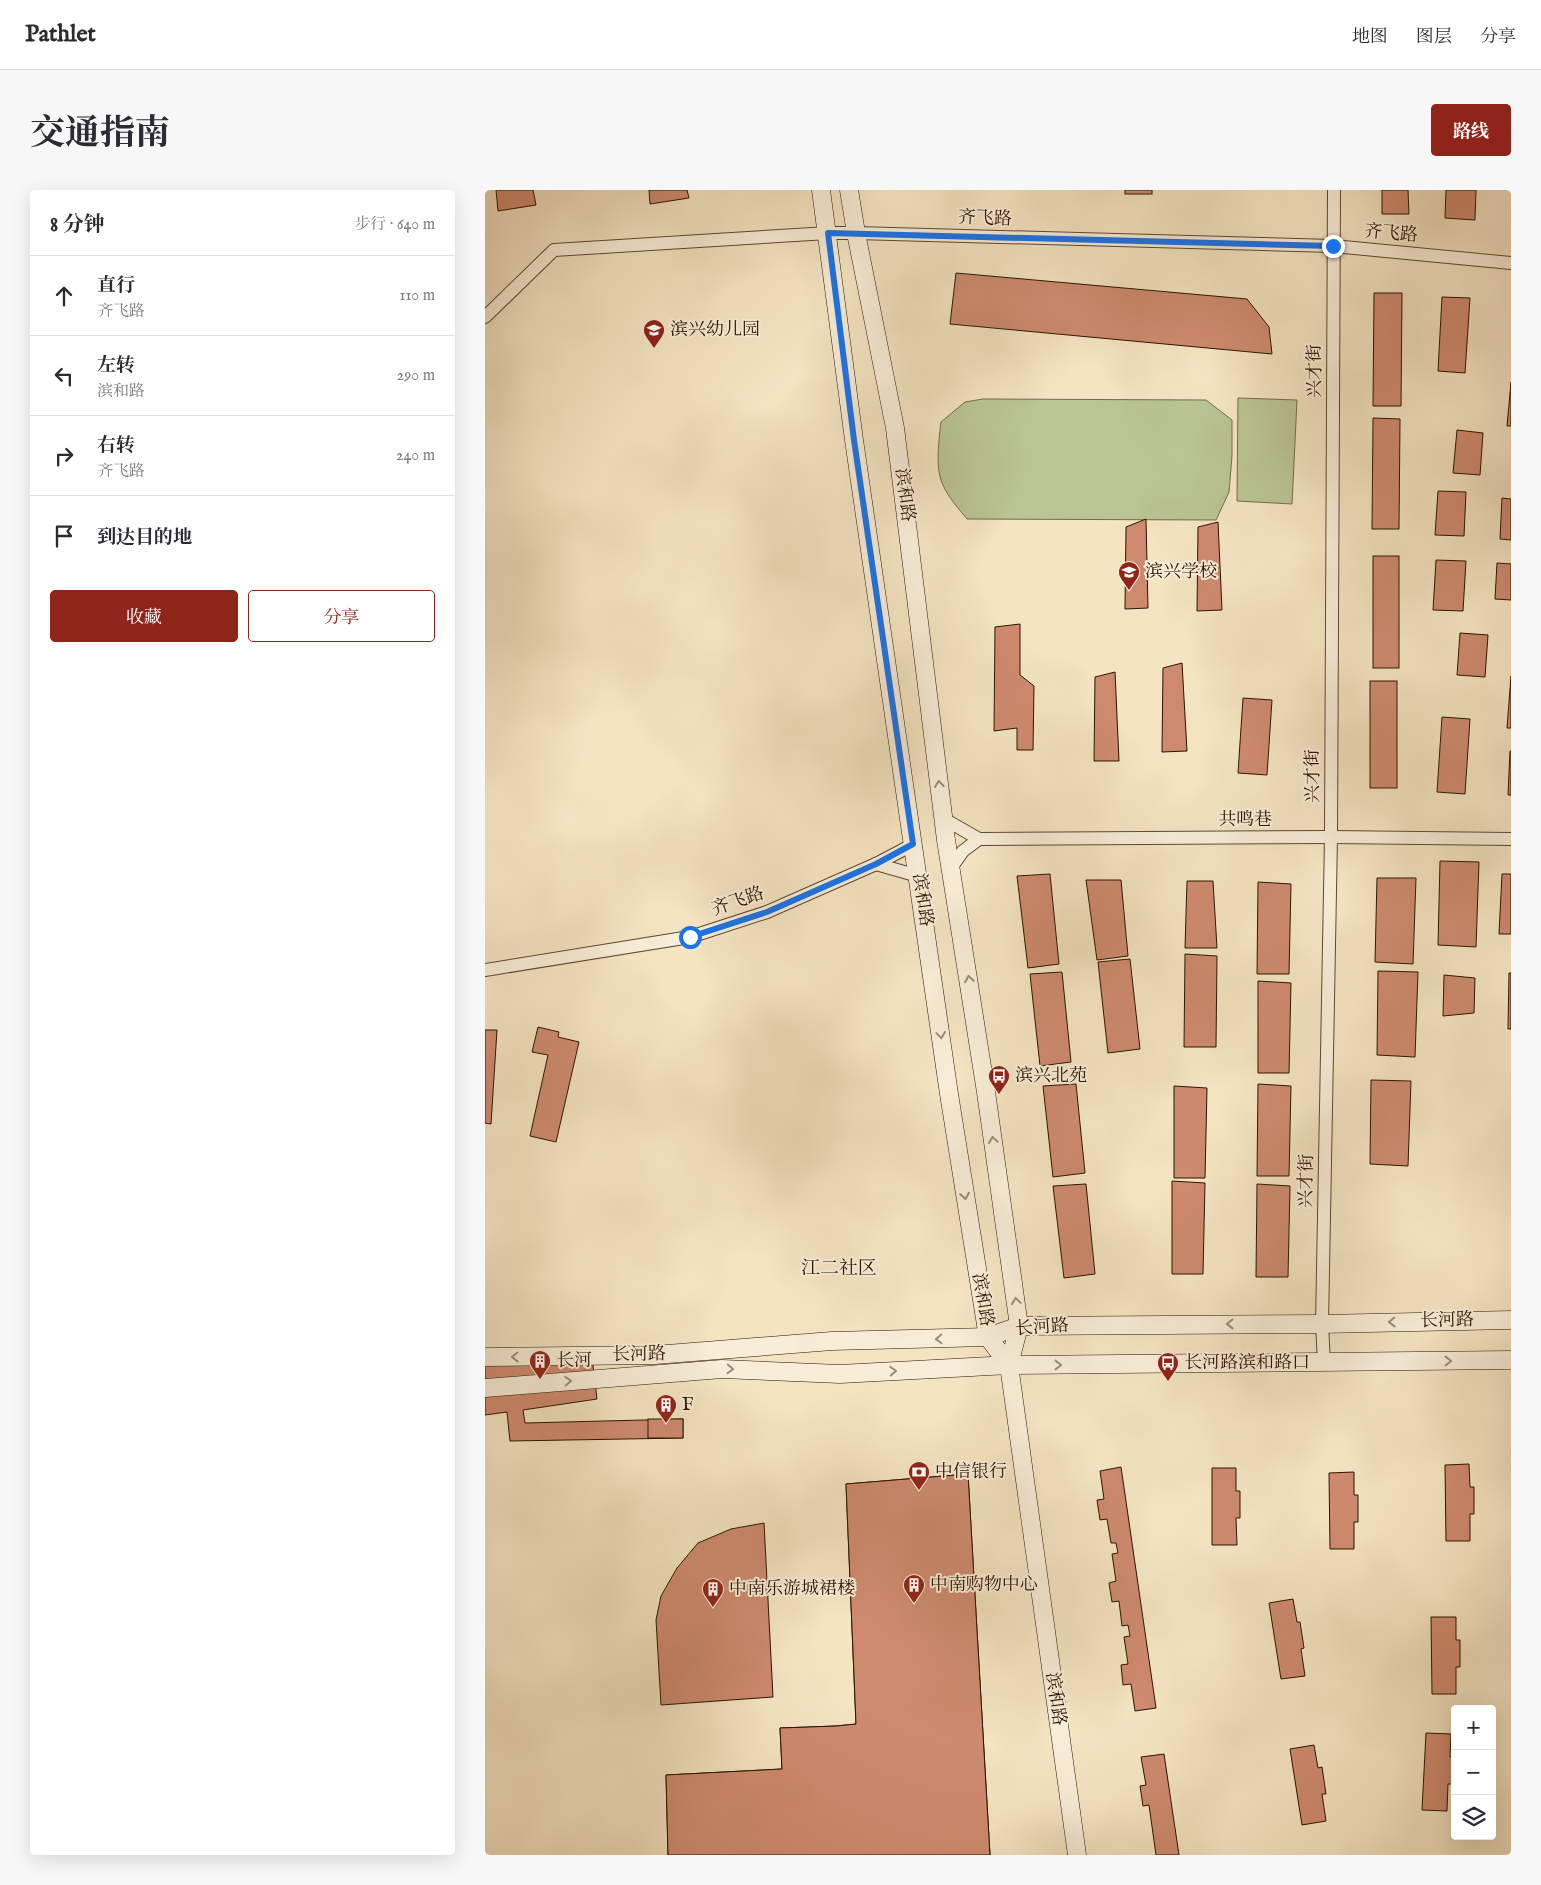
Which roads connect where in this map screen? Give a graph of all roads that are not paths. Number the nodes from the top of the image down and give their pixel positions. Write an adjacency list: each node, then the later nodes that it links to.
1 (821, 190): 4 (main road, 滨和路)
2 (849, 190): 5 (main road, 滨和路)
3 (1335, 190): 6 (street, 兴才街)
4 (828, 233): 5 (street, 齐飞路); 8 (street, 齐飞路); 13 (main road, 滨和路)
5 (856, 233): 6 (street, 齐飞路); 9 (main road, 滨和路, one-way to 5)
6 (1333, 246): 7 (street, 齐飞路); 10 (street, 兴才街)
7 (1511, 263)
8 (485, 317)
9 (944, 819): 11 (street); 15 (main road, 滨和路)
10 (1331, 837): 11 (street, 共鸣巷); 12 (street, 共鸣巷); 19 (street, 兴才街)
11 (979, 839): 15 (street)
12 (1511, 839)
13 (913, 844): 14 (street, 齐飞路); 16 (main road, 滨和路)
14 (876, 864): 16 (street); 17 (street, 齐飞路)
15 (951, 868): 20 (main road, 滨和路, one-way to 15)
16 (918, 876): 21 (main road, 滨和路, one-way to 21)
17 (485, 970)
18 (1511, 1320): 19 (main road, 长河路, one-way to 19)
19 (1322, 1324): 20 (main road, 长河路, one-way to 20); 24 (street, 兴才街)
20 (1019, 1326): 21 (main road, 长河路); 25 (main road, 滨和路)
21 (988, 1337): 22 (main road, 长河路, one-way to 22); 25 (main road, 滨和路)
22 (485, 1357)
23 (1511, 1360): 24 (main road, 长河路, one-way to 23)
24 (1323, 1362): 25 (main road, 长河路, one-way to 24)
25 (1009, 1365): 26 (main road, 长河路, one-way to 25); 27 (main road, 滨和路)
26 (485, 1388)
27 (1077, 1855)

